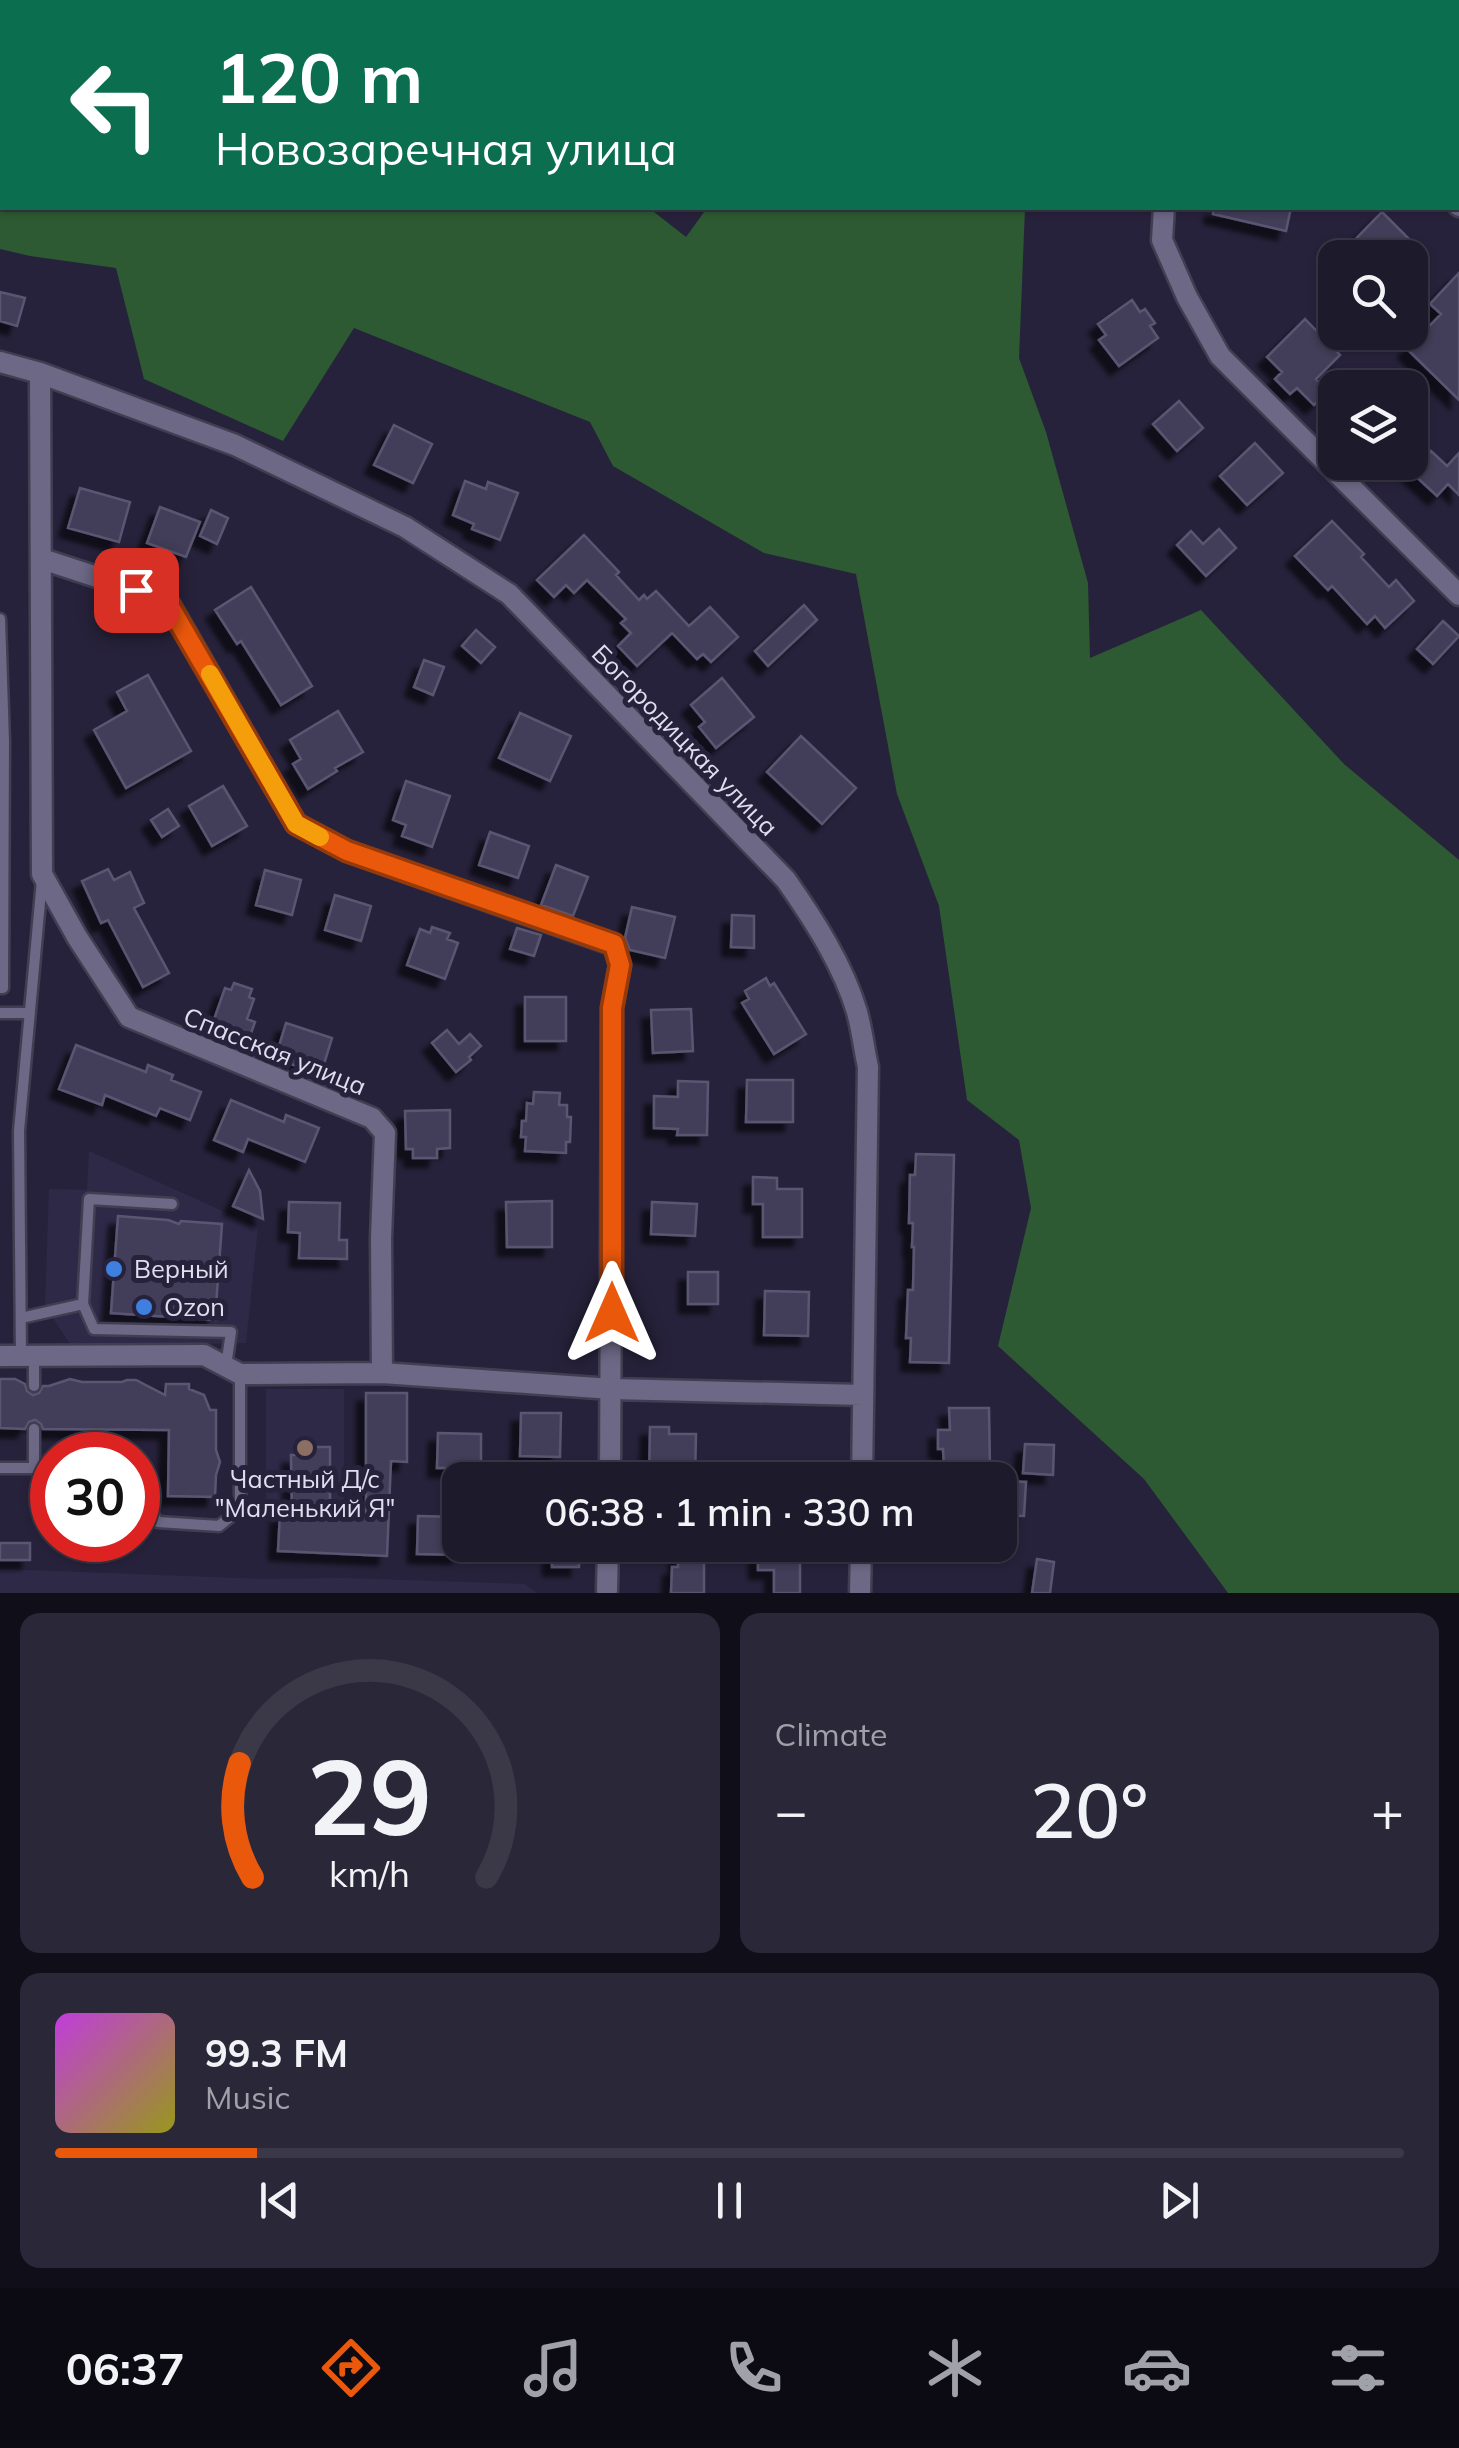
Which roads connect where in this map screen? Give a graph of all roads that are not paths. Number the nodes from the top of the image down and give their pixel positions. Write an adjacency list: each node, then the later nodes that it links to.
1 (1164, 210): 5 (street)
2 (0, 362): 3 (street, Богородицкая улица)
3 (40, 373): 4 (street); 20 (street, Богородицкая улица)
4 (42, 560): 8 (street); 19 (street)
5 (1457, 590)
6 (0, 618): 7 (lane)
7 (2, 741): 9 (lane)
8 (42, 874): 11 (lane); 17 (street, Спасская улица)
9 (0, 988)
10 (0, 1013): 11 (lane)
11 (30, 1013): 14 (lane)
12 (172, 1204): 13 (lane)
13 (83, 1304): 14 (lane); 16 (lane)
14 (21, 1318): 15 (lane)
15 (18, 1356): 16 (street); 18 (lane)
16 (233, 1371): 17 (street); 27 (lane)
17 (382, 1373): 19 (street)
18 (34, 1386)
19 (612, 1389): 20 (street); 23 (street)
20 (863, 1396): 24 (street, Богородицкая улица)
21 (34, 1428): 22 (lane)
22 (34, 1432)
23 (610, 1462)
24 (862, 1462)
25 (0, 1468): 26 (lane)
26 (30, 1468)
27 (160, 1522)
28 (608, 1562): 30 (street)
29 (861, 1562): 31 (street)
30 (608, 1592)
31 (860, 1593)

